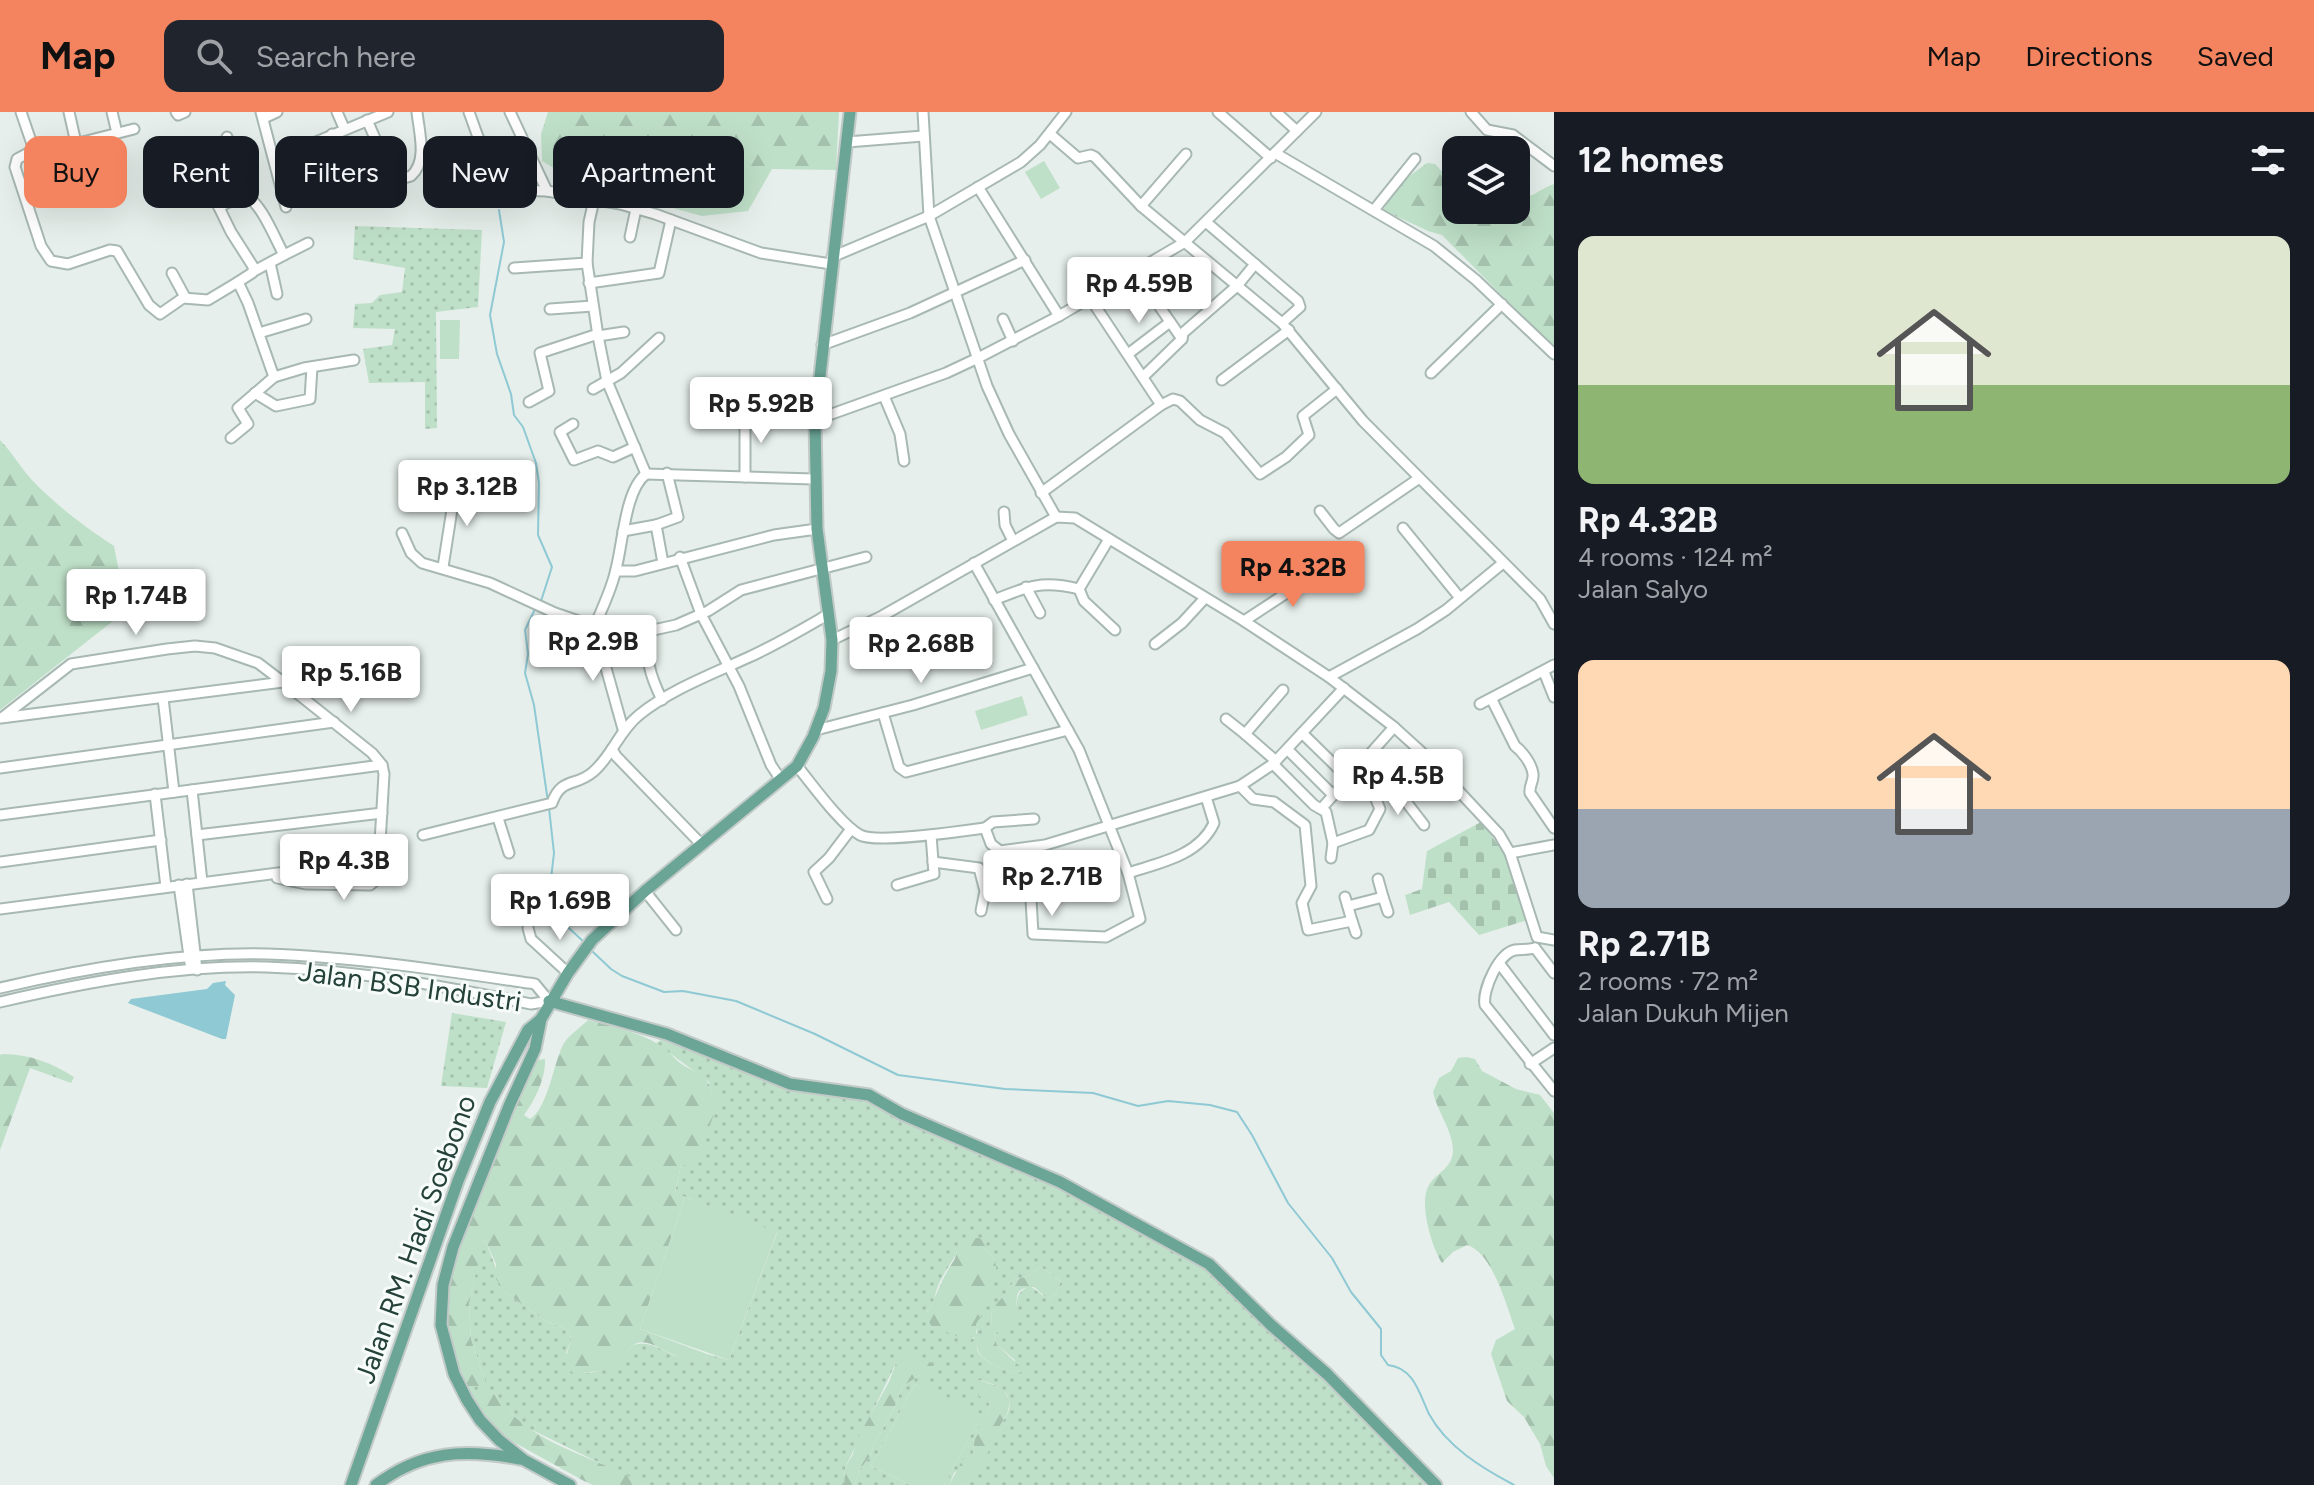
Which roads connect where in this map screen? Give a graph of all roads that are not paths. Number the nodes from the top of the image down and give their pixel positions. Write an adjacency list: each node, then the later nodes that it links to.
1 (21, 112): 27 (street)
2 (69, 112): 28 (street)
3 (112, 112): 24 (street)
4 (176, 112): 5 (street)
5 (185, 112)
6 (277, 112): 19 (street)
7 (337, 112): 21 (street)
8 (388, 112): 20 (street)
9 (417, 112): 40 (street)
10 (469, 112): 42 (street)
11 (510, 112): 42 (street)
12 (850, 112): 33 (main road, Jalan RM. Hadi Soebono)
13 (923, 112): 32 (street)
14 (1066, 112): 26 (street)
15 (1218, 112): 36 (street)
16 (1276, 112): 23 (street)
17 (1316, 112): 23 (street)
18 (1471, 112): 39 (street)
19 (263, 114): 37 (street)
20 (367, 120): 21 (street); 31 (street)
21 (344, 128): 25 (street)
22 (134, 129): 24 (street)
23 (1297, 131): 36 (street)
24 (117, 133): 29 (street)
25 (332, 134): 30 (street)
26 (1050, 134): 41 (street); 45 (street)
27 (29, 136)
28 (74, 136)
29 (105, 136)
30 (327, 136)
31 (374, 136)
32 (923, 136): 33 (street); 53 (street)
33 (847, 142): 60 (main road, Jalan RM. Hadi Soebono)
34 (1186, 154): 45 (street)
35 (24, 155): 44 (street)
36 (1273, 155): 52 (street); 55 (street)
37 (275, 159)
38 (1415, 159): 52 (street)
39 (1554, 166)
40 (407, 177)
41 (978, 187): 53 (street); 61 (street)
42 (547, 191): 43 (street)
43 (553, 192)
44 (24, 194)
45 (1141, 206): 57 (street)
46 (28, 208): 74 (street)
47 (220, 208): 66 (street)
48 (256, 208): 59 (street)
49 (592, 208): 63 (street)
50 (631, 208): 51 (street)
51 (636, 209): 54 (street); 56 (street)
52 (1374, 210): 76 (street)
53 (929, 216): 60 (street); 73 (street)
54 (671, 220): 60 (street); 70 (street)
55 (1206, 222): 57 (street); 64 (street)
56 (630, 237)
57 (1185, 242): 67 (street); 71 (street)
58 (308, 243): 59 (street)
59 (284, 255): 62 (street)
60 (832, 260): 90 (main road, Jalan RM. Hadi Soebono)
61 (1025, 260): 73 (street); 79 (street)
62 (270, 263): 66 (street); 72 (street)
63 (587, 263): 65 (street); 70 (street)
64 (1255, 264): 71 (street); 83 (street)
65 (514, 268)
66 (254, 271): 69 (street)
67 (1135, 271): 75 (street); 82 (street)
68 (172, 273): 74 (street)
69 (238, 282): 74 (street); 85 (street)
70 (589, 283): 77 (street)
71 (1237, 286): 83 (street); 88 (street)
72 (277, 294)
73 (955, 294): 90 (street); 93 (street)
74 (185, 297)
75 (1090, 298): 79 (street); 91 (street)
76 (1502, 304): 92 (street); 96 (street)
77 (593, 306): 78 (street); 86 (street)
78 (550, 309)
79 (1059, 316): 89 (street)
80 (306, 319): 85 (street)
81 (1003, 319): 89 (street)
82 (1170, 322): 88 (street); 91 (street)
83 (1286, 327): 99 (street); 102 (street)
84 (624, 332): 86 (street)
85 (259, 333): 97 (street)
86 (598, 335): 100 (street); 105 (street)
87 (659, 338): 100 (street)
88 (1182, 339): 98 (street)
89 (1013, 341): 93 (street)
90 (822, 345): 108 (main road, Jalan RM. Hadi Soebono)
91 (1128, 354): 98 (street)
92 (1554, 354)
93 (978, 358): 104 (street); 119 (street)
94 (354, 360): 95 (street)
95 (312, 367): 97 (street); 103 (street)
96 (1431, 373)
97 (274, 377): 103 (street)
98 (1143, 377): 107 (street)
99 (1222, 380)
100 (607, 381): 101 (street); 111 (street)
101 (593, 389)
102 (1337, 389): 107 (street); 117 (street)
103 (255, 393): 110 (street)
104 (884, 396): 108 (street); 112 (street)
105 (529, 402)
106 (767, 403): 115 (street)
107 (1161, 405): 119 (street)
108 (815, 420): 116 (main road, Jalan RM. Hadi Soebono)
109 (573, 424): 111 (street)
110 (231, 438)
111 (635, 447): 114 (street)
112 (904, 461)
113 (667, 473): 114 (street); 115 (street); 123 (street)
114 (646, 474): 126 (street)
115 (745, 477): 116 (street)
116 (814, 479): 125 (main road, Jalan RM. Hadi Soebono)
117 (1418, 479): 120 (street); 134 (street)
118 (456, 484): 135 (street)
119 (1041, 493): 122 (street)
120 (1320, 511)
121 (1004, 512): 129 (street)
122 (1056, 517): 128 (street); 129 (street)
123 (656, 525): 126 (street); 132 (street)
124 (1403, 528): 142 (street)
125 (817, 529): 130 (street); 137 (main road, Jalan RM. Hadi Soebono)
126 (623, 531): 138 (street)
127 (402, 533): 135 (street)
128 (1109, 539): 140 (street); 141 (street)
129 (1013, 541): 133 (street)
130 (680, 557): 132 (street); 145 (street)
131 (866, 557): 137 (street)
132 (663, 563): 138 (street)
133 (974, 563): 143 (street); 152 (street)
134 (1503, 563): 142 (street); 148 (street)
135 (443, 567): 149 (street)
136 (1323, 569): 147 (street)
137 (821, 570): 145 (street); 146 (main road, Jalan RM. Hadi Soebono)
138 (616, 571): 149 (street)
139 (1026, 587): 140 (street); 143 (street); 144 (street)
140 (1079, 589): 150 (street)
141 (1205, 598): 147 (street); 153 (street)
142 (1460, 598): 158 (street)
143 (994, 600): 156 (street)
144 (1040, 613)
145 (701, 614): 151 (street); 155 (street)
146 (827, 615): 152 (main road, Jalan RM. Hadi Soebono); 155 (street)
147 (1244, 621): 158 (street)
148 (1554, 624)
149 (598, 628): 151 (street); 172 (street)
150 (1115, 630)
151 (649, 631): 164 (street)
152 (832, 640): 173 (main road, Jalan RM. Hadi Soebono)
153 (1155, 644)
154 (1554, 665): 157 (street)
155 (728, 667): 164 (street); 187 (street)
156 (1033, 668): 167 (street); 174 (street)
157 (1544, 672): 162 (street); 165 (street)
158 (1329, 677): 160 (street)
159 (283, 682): 163 (street); 168 (street); 170 (street)
160 (1344, 688): 171 (street); 175 (street)
161 (1283, 690): 176 (street)
162 (1554, 697)
163 (163, 698): 168 (street); 177 (street)
164 (662, 700): 172 (street)
165 (1492, 700): 166 (street); 203 (street)
166 (1480, 704)
167 (883, 713): 173 (street); 174 (street)
168 (1, 719)
169 (1226, 719): 176 (street)
170 (334, 722): 177 (street); 183 (street)
171 (1394, 727): 180 (street); 181 (street)
172 (623, 729): 178 (street)
173 (816, 730): 184 (main road, Jalan RM. Hadi Soebono)
174 (1068, 730): 200 (street)
175 (1302, 733): 179 (street); 186 (street)
176 (1245, 734): 182 (street)
177 (168, 745): 185 (street); 191 (street)
178 (612, 749): 198 (street); 210 (street)
179 (1288, 750): 182 (street); 193 (street)
180 (1427, 757): 190 (street); 214 (street)
181 (1369, 758): 186 (street); 190 (street)
182 (1274, 763): 188 (street); 195 (street)
183 (382, 765): 189 (street); 196 (street)
184 (797, 766): 187 (main road, Jalan RM. Hadi Soebono); 204 (street)
185 (0, 768)
186 (1352, 775): 193 (street); 209 (street)
187 (781, 780): 210 (main road, Jalan RM. Hadi Soebono)
188 (1240, 786): 194 (street); 232 (street)
189 (192, 790): 191 (street); 205 (street)
190 (1397, 790): 201 (street)
191 (174, 792): 192 (street)
192 (155, 794): 197 (street); 208 (street)
193 (1333, 795): 195 (street)
194 (1206, 797): 200 (street); 219 (street)
195 (1321, 809): 209 (street)
196 (382, 813): 205 (street); 216 (street)
197 (0, 815)
198 (498, 818): 206 (street); 213 (street)
199 (1034, 819): 202 (street)
200 (1110, 825): 212 (street); 219 (street)
201 (1424, 825)
202 (985, 828): 207 (street); 212 (street)
203 (1554, 828)
204 (851, 829): 207 (street); 228 (street)
205 (197, 835): 222 (street)
206 (423, 835)
207 (931, 835): 218 (street)
208 (161, 840): 217 (street); 225 (street)
209 (1333, 843): 215 (street)
210 (702, 845): 226 (main road, Jalan RM. Hadi Soebono)
211 (1554, 845): 214 (street)
212 (1028, 848): 219 (street)
213 (509, 853)
214 (1510, 853): 236 (street)
215 (1331, 858)
216 (379, 860): 220 (street); 220 (street)
217 (0, 862)
218 (933, 862): 224 (street); 230 (street)
219 (1128, 873)
220 (269, 876): 222 (street)
221 (1378, 879): 227 (street)
222 (202, 882): 223 (street)
223 (183, 885): 225 (street); 239 (street)
224 (897, 885)
225 (166, 887): 229 (street)
226 (645, 891): 234 (street); 242 (main road, Jalan RM. Hadi Soebono)
227 (1383, 897): 231 (street); 232 (street)
228 (827, 899)
229 (0, 909)
230 (981, 911)
231 (1388, 912)
232 (1352, 921): 235 (street)
233 (528, 928): 242 (street)
234 (676, 930)
235 (1356, 933)
236 (1537, 937): 237 (street); 238 (street)
237 (1554, 940)
238 (1535, 948): 240 (street); 243 (street)
239 (192, 958): 241 (street); 244 (street, Jalan BSB Industri); 245 (street, Jalan BSB Industri)
240 (1499, 963): 248 (street); 250 (street)
241 (194, 970): 245 (street, Jalan BSB Industri); 246 (street, Jalan BSB Industri)
242 (568, 973): 245 (main road, Jalan RM. Hadi Soebono)
243 (1554, 973)
244 (0, 988)
245 (549, 1001): 247 (main road, Jalan RM. Hadi Soebono); 256 (main road)
246 (0, 1002)
247 (541, 1019): 252 (main road, Jalan RM. Hadi Soebono); 253 (main road, Jalan RM. Hadi Soebono)
248 (1554, 1035)
249 (1554, 1048): 250 (street)
250 (1530, 1064): 251 (street)
251 (1554, 1091)
252 (524, 1460): 254 (main road); 255 (main road, Jalan RM. Hadi Soebono)
253 (351, 1485)
254 (376, 1485)
255 (570, 1485)
256 (1436, 1485)

